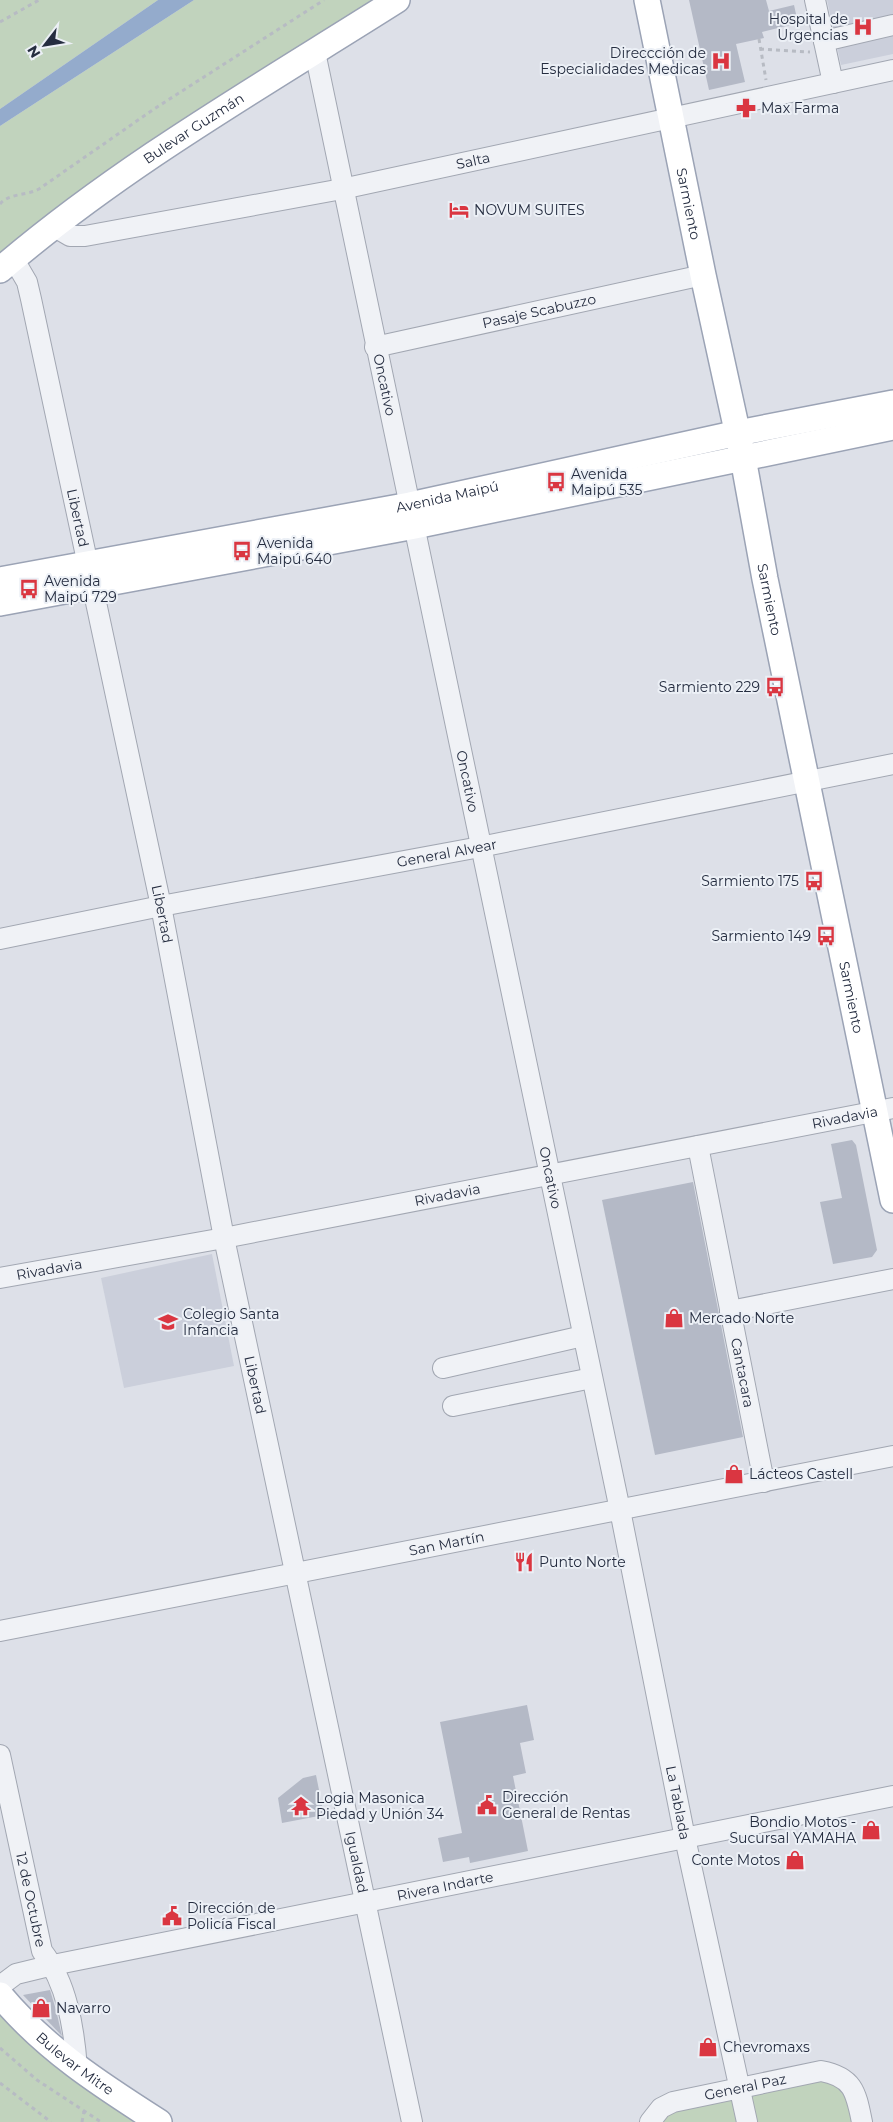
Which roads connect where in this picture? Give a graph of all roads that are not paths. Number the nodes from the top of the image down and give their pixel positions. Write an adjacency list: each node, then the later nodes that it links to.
1 (398, 0): 6 (main road, Bulevar Guzmán)
2 (647, 0): 9 (main road, Sarmiento)
3 (815, 0): 5 (street)
4 (893, 25): 5 (street)
5 (825, 47): 8 (street)
6 (315, 52): 10 (street, Oncativo); 11 (main road, Bulevar Guzmán)
7 (893, 70): 8 (street, Salta)
8 (833, 83): 9 (street, Salta)
9 (670, 118): 10 (street, Salta); 13 (main road, Sarmiento)
10 (342, 189): 11 (street, Salta); 14 (street, Oncativo)
11 (53, 226): 12 (main road, Bulevar Guzmán)
12 (7, 264): 20 (street, Libertad)
13 (703, 276): 14 (street, Pasaje Scabuzzo); 17 (main road, Sarmiento)
14 (375, 347): 19 (street, Oncativo)
15 (893, 403): 17 (main road, Avenida Maipú)
16 (893, 428): 18 (main road, Avenida Maipú)
17 (738, 433): 18 (main road, Sarmiento); 19 (main road, Avenida Maipú)
18 (743, 458): 19 (main road, Avenida Maipú); 24 (main road, Sarmiento)
19 (413, 515): 20 (main road, Avenida Maipú); 25 (street, Oncativo)
20 (91, 575): 21 (main road, Avenida Maipú); 22 (main road, Avenida Maipú); 26 (street, Libertad)
21 (0, 580)
22 (0, 603)
23 (893, 764): 24 (street, General Alvear)
24 (807, 781): 25 (street, General Alvear); 28 (main road, Sarmiento)
25 (480, 847): 26 (street, General Alvear); 30 (street, Oncativo)
26 (161, 906): 27 (street, General Alvear); 32 (street, Libertad)
27 (0, 939)
28 (884, 1110): 29 (street, Rivadavia); 31 (main road, Sarmiento)
29 (698, 1146): 30 (street, Rivadavia); 35 (street, Cantacara)
30 (549, 1175): 32 (street, Rivadavia); 36 (street, Oncativo)
31 (893, 1200)
32 (224, 1238): 33 (street, Rivadavia); 43 (street, Libertad)
33 (0, 1278)
34 (893, 1279): 35 (street)
35 (730, 1311): 41 (street, Cantacara)
36 (583, 1336): 37 (street); 38 (street, Oncativo)
37 (443, 1368)
38 (592, 1378): 39 (street); 42 (street, Oncativo)
39 (453, 1406)
40 (893, 1456): 41 (street, San Martín)
41 (764, 1482): 42 (street, San Martín)
42 (620, 1510): 43 (street, San Martín); 47 (street, La Tablada)
43 (294, 1575): 44 (street, San Martín); 48 (street, Igualdad)
44 (0, 1631)
45 (0, 1755): 49 (street, 12 de Octubre)
46 (893, 1796): 47 (street, Rivera Indarte)
47 (685, 1838): 48 (street, Rivera Indarte); 53 (street, La Tablada)
48 (364, 1901): 49 (street, Rivera Indarte); 56 (street, Igualdad)
49 (53, 1965): 50 (street, Rivera Indarte); 52 (street, 12 de Octubre)
50 (0, 1986)
51 (0, 1995): 52 (main road, Bulevar Mitre)
52 (77, 2068): 55 (main road, Bulevar Mitre)
53 (739, 2086): 54 (street, General Paz); 57 (street, La Tablada); 58 (street, General Paz)
54 (651, 2120)
55 (159, 2122)
56 (412, 2122)
57 (747, 2122)
58 (862, 2122)

